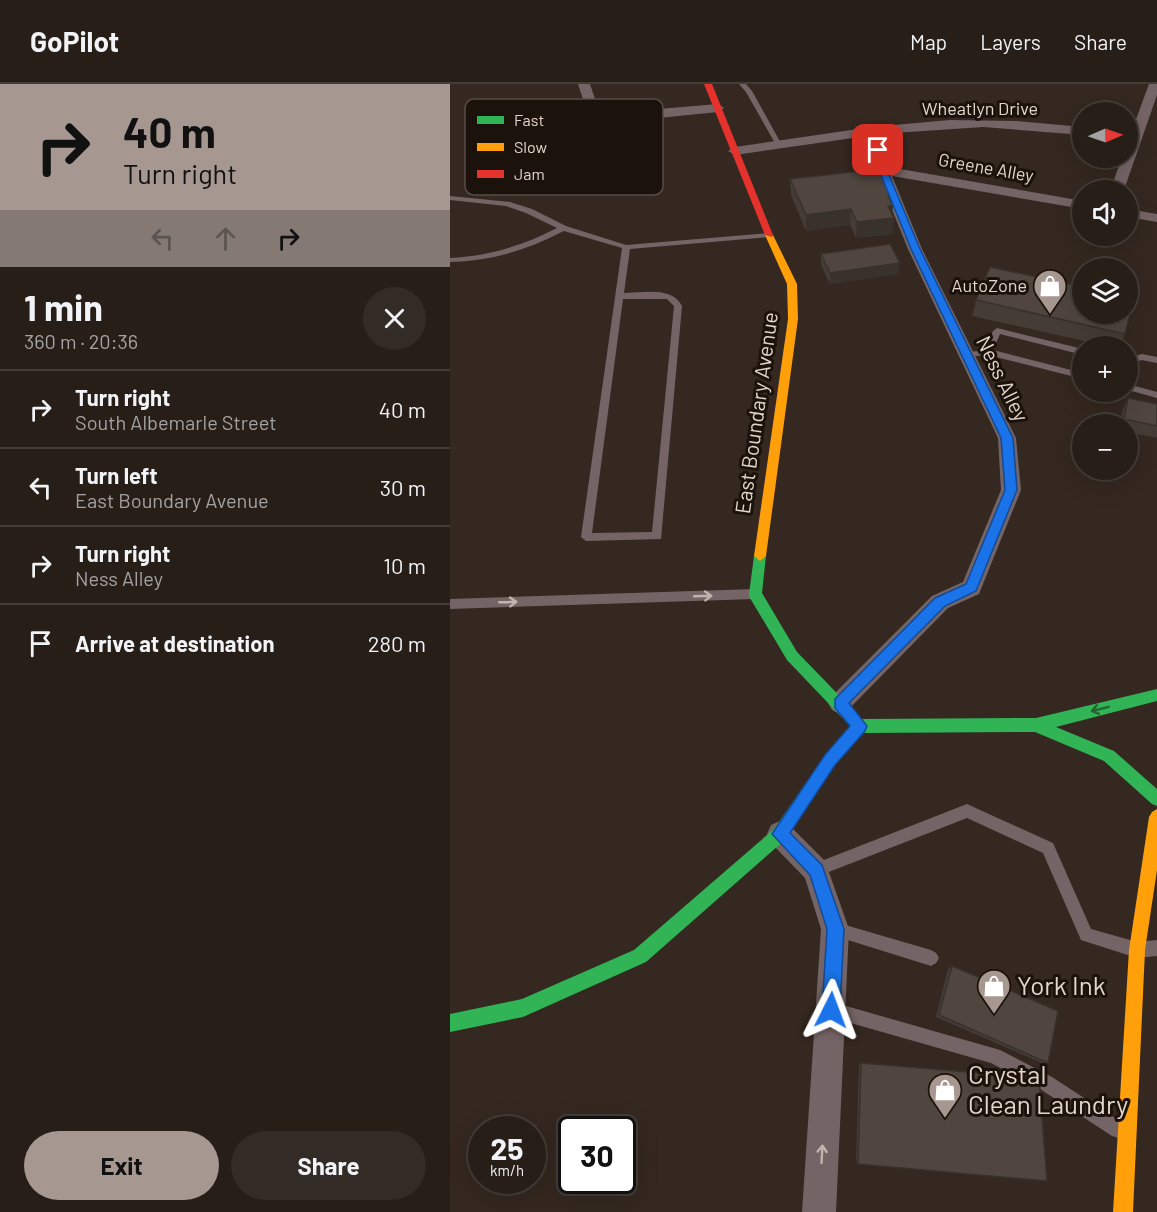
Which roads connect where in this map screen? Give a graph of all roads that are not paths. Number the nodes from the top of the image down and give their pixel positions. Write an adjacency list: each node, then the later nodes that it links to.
1 (584, 84): 5 (street)
2 (708, 84): 6 (street, East Boundary Avenue)
3 (742, 84): 11 (lane)
4 (1155, 84): 10 (street)
5 (589, 99)
6 (718, 108): 7 (street); 12 (street, East Boundary Avenue)
7 (663, 113)
8 (1072, 130): 9 (street, Wheatlyn Drive)
9 (872, 131): 11 (street, Wheatlyn Drive); 13 (street, Ness Alley)
10 (1138, 135)
11 (779, 145): 12 (street, Wheatlyn Drive)
12 (735, 151): 19 (street, East Boundary Avenue)
13 (883, 170): 15 (street, Greene Alley); 25 (street, Ness Alley)
14 (450, 198): 18 (lane)
15 (1072, 203)
16 (1138, 215): 17 (street)
17 (1157, 218)
18 (563, 228): 20 (lane); 21 (lane)
19 (769, 235): 20 (lane); 31 (street, East Boundary Avenue)
20 (626, 247): 22 (lane)
21 (450, 260)
22 (620, 296): 22 (lane)
23 (1072, 349): 24 (lane)
24 (987, 352): 25 (lane); 28 (lane)
25 (965, 355): 34 (street, Ness Alley)
26 (1138, 358): 27 (lane)
27 (1157, 360)
28 (1072, 373)
29 (1138, 389): 30 (lane)
30 (1157, 394)
31 (755, 594): 32 (lane, one-way to 31); 34 (street)
32 (450, 604)
33 (1157, 695): 35 (street, one-way to 35)
34 (840, 703): 36 (street)
35 (1036, 725): 36 (street); 37 (street)
36 (860, 726): 39 (street)
37 (1157, 799)
38 (1157, 817): 43 (street)
39 (780, 834): 40 (street); 46 (street)
40 (816, 870): 41 (street); 43 (lane)
41 (835, 929): 44 (lane); 45 (street)
42 (1157, 948): 43 (lane)
43 (1137, 950): 47 (street)
44 (931, 958)
45 (831, 1010): 47 (lane); 48 (street, one-way to 45)
46 (450, 1023)
47 (1126, 1135): 49 (street)
48 (819, 1212)
49 (1123, 1212)

